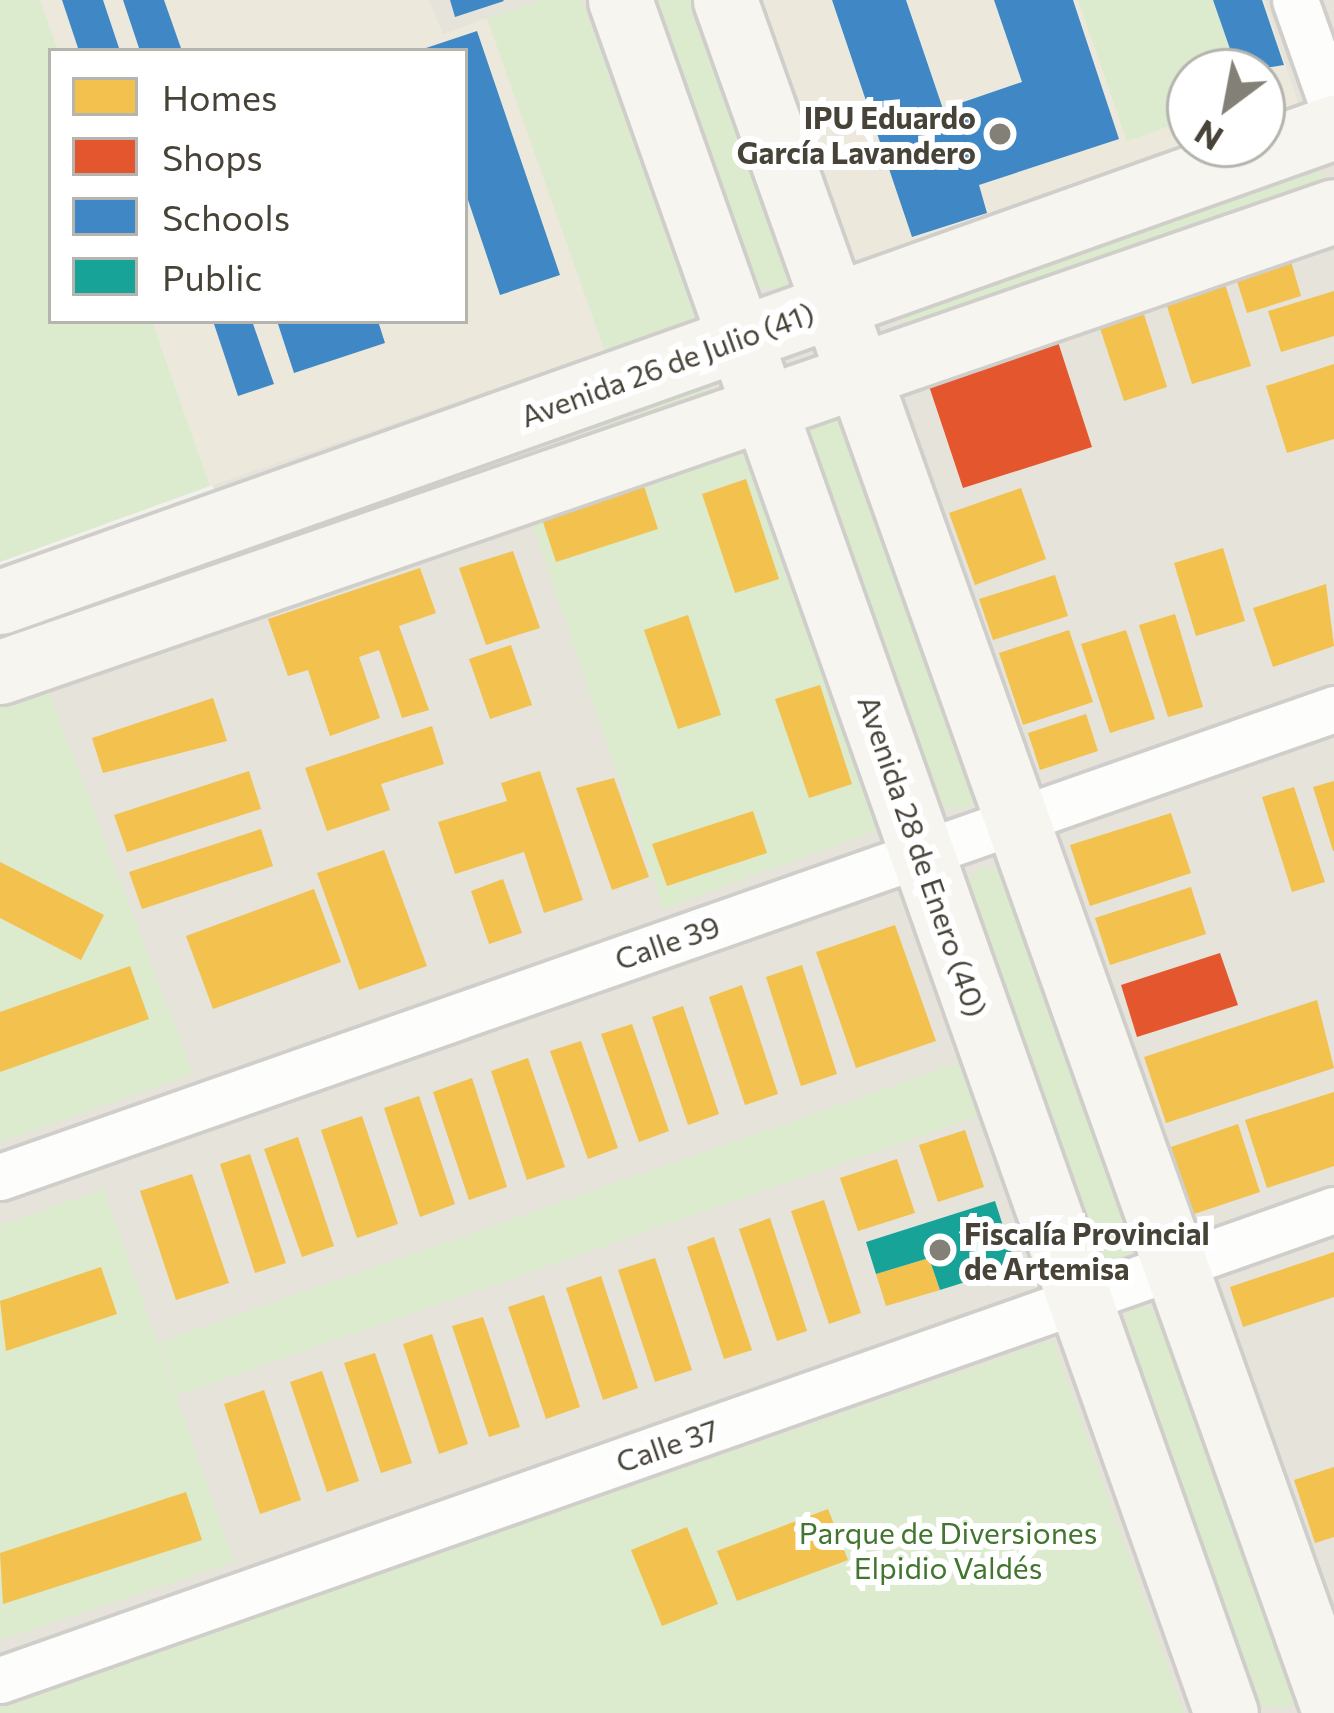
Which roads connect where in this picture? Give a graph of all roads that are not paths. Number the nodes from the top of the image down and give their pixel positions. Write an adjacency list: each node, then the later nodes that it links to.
1 (620, 0): 8 (main road, Avenida 28 de Enero (40))
2 (725, 0): 7 (main road)
3 (1295, 0): 4 (street)
4 (1334, 111)
5 (1334, 127): 7 (main road, Avenida 26 de Julio (41))
6 (1334, 212): 9 (main road)
7 (833, 303): 8 (main road, Avenida 26 de Julio (41)); 9 (main road)
8 (741, 340): 10 (main road, Avenida 28 de Enero (40)); 11 (main road, Avenida 26 de Julio (41))
9 (860, 377): 10 (main road); 14 (main road)
10 (763, 402): 12 (main road); 15 (main road, Avenida 28 de Enero (40))
11 (0, 602)
12 (0, 672)
13 (1334, 709): 14 (street, Calle 39)
14 (1017, 820): 15 (street, Calle 39); 18 (main road)
15 (922, 853): 16 (street, Calle 39); 19 (main road, Avenida 28 de Enero (40))
16 (0, 1177)
17 (1334, 1210): 18 (street, Calle 37)
18 (1176, 1265): 19 (street, Calle 37); 21 (main road)
19 (1080, 1300): 20 (street, Calle 37); 22 (main road, Avenida 28 de Enero (40))
20 (0, 1681)
21 (1334, 1711)
22 (1226, 1713)

